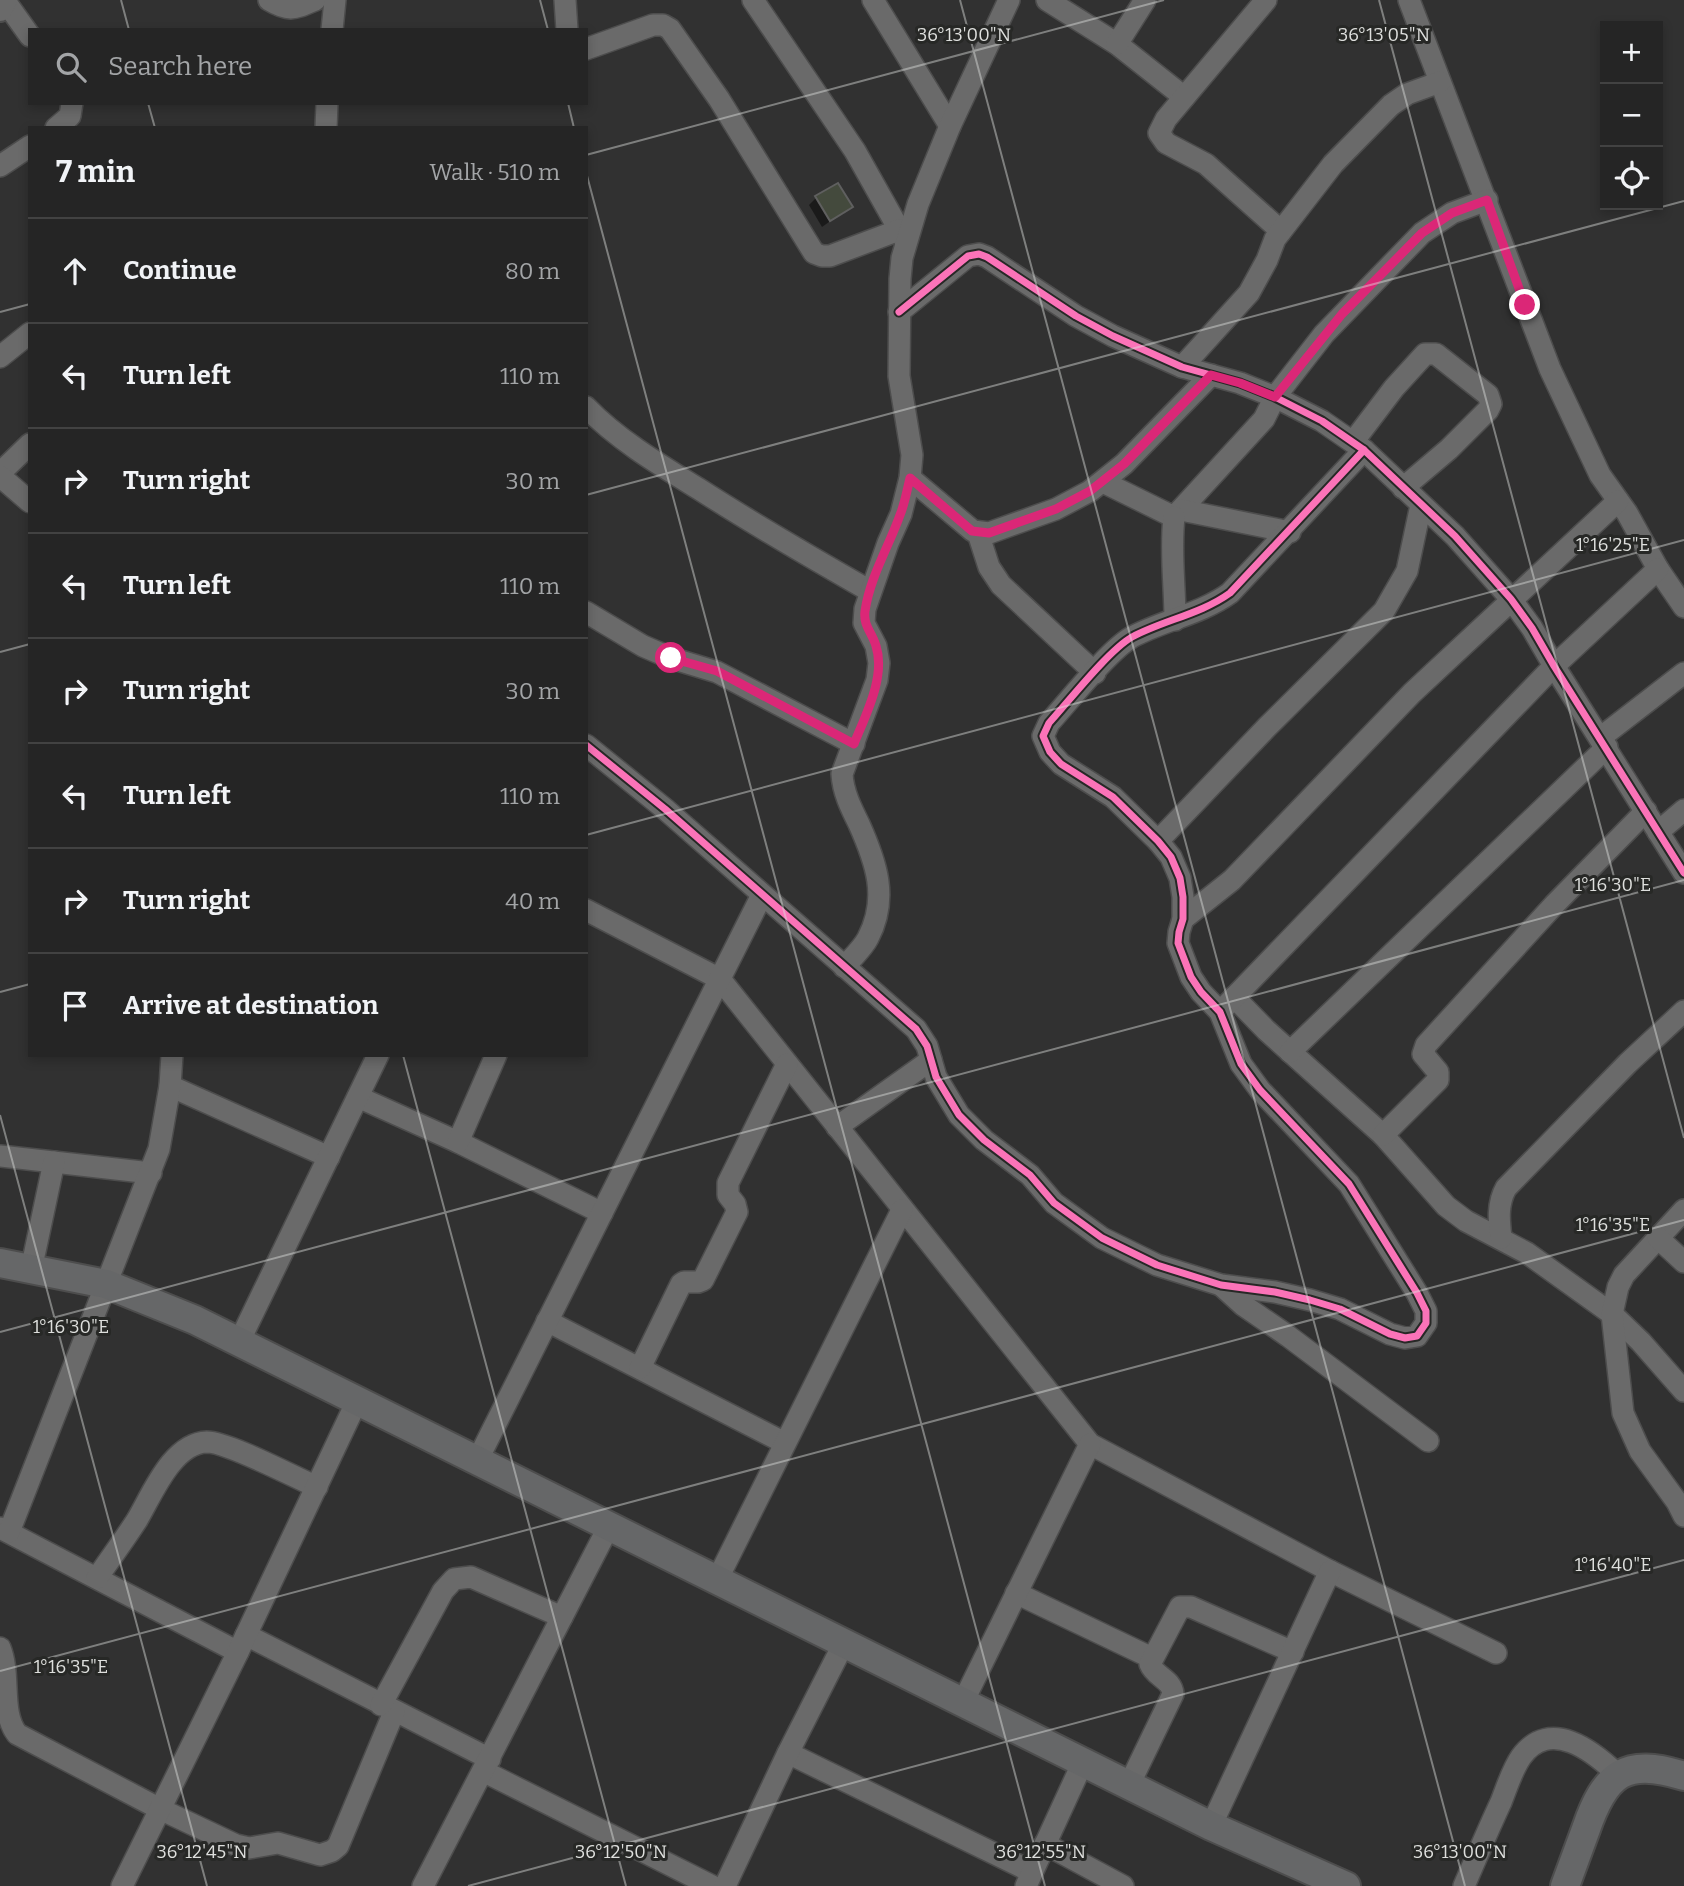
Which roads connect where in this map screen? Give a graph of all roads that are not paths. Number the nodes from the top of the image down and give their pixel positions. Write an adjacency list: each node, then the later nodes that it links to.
1 (5, 0): 13 (street); 16 (street)
2 (269, 0): 3 (street)
3 (315, 0)
4 (335, 0): 14 (street)
5 (565, 0): 15 (street)
6 (753, 0): 30 (street)
7 (873, 0): 25 (street)
8 (1009, 0): 25 (street)
9 (1047, 0): 17 (street)
10 (1145, 0): 17 (street)
11 (1266, 0): 20 (street)
12 (1409, 0): 19 (street)
13 (0, 9)
14 (332, 28)
15 (567, 28)
16 (28, 33)
17 (1117, 44): 20 (street)
18 (588, 48): 30 (street)
19 (1440, 82): 28 (street); 29 (street)
20 (1184, 97): 29 (street)
21 (74, 105): 23 (street)
22 (327, 105): 24 (street)
23 (59, 126)
24 (326, 126)
25 (950, 126): 30 (street)
26 (28, 146): 27 (street)
27 (0, 166)
28 (1487, 200): 36 (street); 45 (street)
29 (1281, 231): 34 (street)
30 (902, 236): 31 (street)
31 (899, 312): 34 (street); 41 (street)
32 (28, 335): 33 (street)
33 (0, 357)
34 (1182, 367): 35 (street)
35 (1211, 375): 36 (street); 42 (street)
36 (1275, 397): 39 (street); 47 (street)
37 (588, 409): 51 (street)
38 (28, 446): 40 (street)
39 (1358, 446): 43 (street); 43 (street); 48 (street)
40 (0, 475): 44 (street)
41 (910, 478): 49 (street); 51 (street)
42 (1103, 482): 47 (street); 49 (street)
43 (1403, 488): 46 (street)
44 (28, 500)
45 (1618, 501): 50 (street); 52 (street)
46 (1421, 505): 52 (street); 65 (street)
47 (1178, 513): 48 (street); 55 (street)
48 (1290, 532): 55 (street)
49 (978, 533): 57 (street)
50 (1658, 569): 53 (street); 56 (street)
51 (870, 591): 60 (street)
52 (1511, 599): 56 (street); 69 (street)
53 (1684, 607)
54 (588, 613): 60 (street)
55 (1175, 620): 57 (street)
56 (1554, 666): 59 (street); 72 (street)
57 (1095, 673): 65 (street)
58 (1684, 673): 59 (street)
59 (1604, 742): 63 (street); 74 (street)
60 (854, 744): 70 (street)
61 (588, 747): 67 (street)
62 (1684, 810): 64 (street)
63 (1646, 811): 64 (street); 83 (street)
64 (1658, 832): 66 (street)
65 (1158, 841): 69 (street)
66 (1684, 873)
67 (762, 895): 70 (street); 71 (street)
68 (588, 911): 71 (street)
69 (1183, 919): 72 (street)
70 (844, 967): 78 (street)
71 (720, 979): 79 (street); 91 (street)
72 (1227, 1005): 74 (street); 98 (street)
73 (1684, 1011): 92 (street)
74 (1290, 1052): 83 (street)
75 (172, 1057): 80 (street)
76 (377, 1057): 81 (street)
77 (495, 1057): 84 (street)
78 (930, 1060): 82 (street); 98 (street)
79 (787, 1064): 82 (street); 102 (street)
80 (170, 1086): 86 (street); 88 (street)
81 (358, 1097): 84 (street); 86 (street)
82 (837, 1127): 89 (street)
83 (1383, 1135): 92 (street)
84 (458, 1142): 91 (street)
85 (0, 1156): 87 (street)
86 (329, 1157): 101 (street)
87 (54, 1162): 88 (street); 96 (street)
88 (151, 1173): 97 (street)
89 (902, 1210): 106 (street); 107 (street)
90 (1684, 1210): 93 (street)
91 (602, 1213): 100 (street)
92 (1501, 1238): 99 (street)
93 (1658, 1238): 94 (street); 99 (street)
94 (1684, 1262)
95 (0, 1263): 96 (main road)
96 (31, 1270): 97 (main road)
97 (106, 1284): 101 (main road); 112 (street)
98 (1221, 1285): 105 (street)
99 (1612, 1314): 103 (street); 110 (street)
100 (547, 1321): 102 (street); 108 (street)
101 (239, 1342): 104 (main road)
102 (640, 1368): 106 (street)
103 (1684, 1391)
104 (357, 1401): 108 (main road); 109 (street)
105 (1428, 1441)
106 (785, 1443): 115 (street)
107 (1090, 1444): 113 (street); 116 (street)
108 (477, 1461): 111 (main road)
109 (317, 1487): 114 (street); 119 (street)
110 (1684, 1516)
111 (609, 1526): 115 (main road); 117 (street)
112 (5, 1530): 114 (street)
113 (1330, 1571): 121 (street); 122 (street)
114 (97, 1578): 119 (street)
115 (717, 1580): 118 (main road)
116 (1016, 1593): 123 (street); 124 (street)
117 (562, 1617): 125 (street); 128 (street)
118 (844, 1643): 124 (main road); 126 (street)
119 (242, 1644): 125 (street); 132 (street)
120 (0, 1648): 132 (street)
121 (1293, 1652): 123 (street); 133 (street)
122 (1496, 1653)
123 (1152, 1658): 131 (street)
124 (963, 1702): 127 (main road)
125 (387, 1708): 128 (street); 132 (street)
126 (788, 1753): 135 (street); 140 (street)
127 (1083, 1762): 131 (main road); 134 (street)
128 (486, 1765): 138 (street); 139 (street)
129 (1618, 1775): 130 (main road); 142 (street); 143 (main road)
130 (1684, 1776)
131 (1129, 1784): 133 (main road)
132 (160, 1809): 137 (street)
133 (1211, 1826): 136 (main road)
134 (1045, 1844): 135 (street); 141 (street)
135 (1029, 1879)
136 (1334, 1884)
137 (122, 1886)
138 (423, 1886)
139 (712, 1886)
140 (725, 1886)
141 (1123, 1886)
142 (1464, 1886)
143 (1565, 1886)

